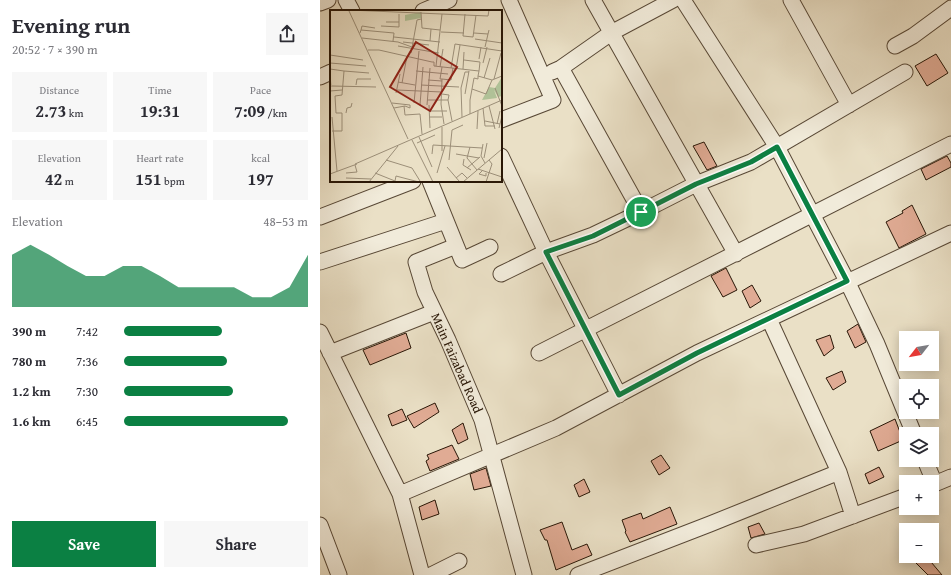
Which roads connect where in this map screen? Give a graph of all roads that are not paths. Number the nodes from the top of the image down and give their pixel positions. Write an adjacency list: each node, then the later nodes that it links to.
1 (328, 0): 9 (street)
2 (346, 0): 11 (street)
3 (449, 0): 12 (street)
4 (509, 0): 18 (street)
5 (593, 0): 13 (street)
6 (673, 0): 13 (street)
7 (683, 0): 23 (street)
8 (791, 0): 20 (street)
9 (320, 3)
10 (948, 6): 14 (street)
11 (351, 10)
12 (425, 10)
13 (611, 33): 15 (street); 27 (street)
14 (895, 46)
15 (561, 68): 18 (street); 28 (street)
16 (330, 72): 19 (street)
17 (905, 72): 20 (street)
18 (542, 76): 21 (street)
19 (320, 77)
20 (849, 105): 23 (street)
21 (502, 120)
22 (951, 144): 29 (street)
23 (777, 147): 27 (street); 29 (street)
24 (502, 158): 35 (street)
25 (410, 182): 30 (street)
26 (430, 182): 31 (street)
27 (696, 184): 28 (street); 36 (street)
28 (641, 212): 35 (street)
29 (812, 215): 36 (street); 39 (street)
30 (320, 217)
31 (446, 221): 33 (street); 37 (street)
32 (951, 233): 39 (street)
33 (456, 246): 34 (street); 40 (street, Main Faizabad Road)
34 (490, 247)
35 (546, 252): 38 (street); 42 (street)
36 (736, 254): 42 (street)
37 (320, 262)
38 (501, 274)
39 (847, 281): 41 (street); 47 (street)
40 (434, 312): 44 (street); 48 (street, Main Faizabad Road)
41 (769, 319): 46 (street); 49 (street)
42 (585, 329): 45 (street); 46 (street)
43 (320, 332): 44 (street)
44 (330, 353): 52 (street)
45 (539, 353)
46 (619, 395): 48 (street)
47 (911, 427)
48 (492, 456): 52 (street); 61 (street, Main Faizabad Road)
49 (839, 472): 54 (street); 62 (street)
50 (951, 477): 51 (street)
51 (939, 482)
52 (400, 494): 59 (street)
53 (899, 499): 54 (street)
54 (853, 516): 56 (street)
55 (320, 525): 58 (street)
56 (756, 545)
57 (459, 561): 60 (street)
58 (340, 575)
59 (422, 575)
60 (431, 575)
61 (524, 575)
62 (578, 575)

